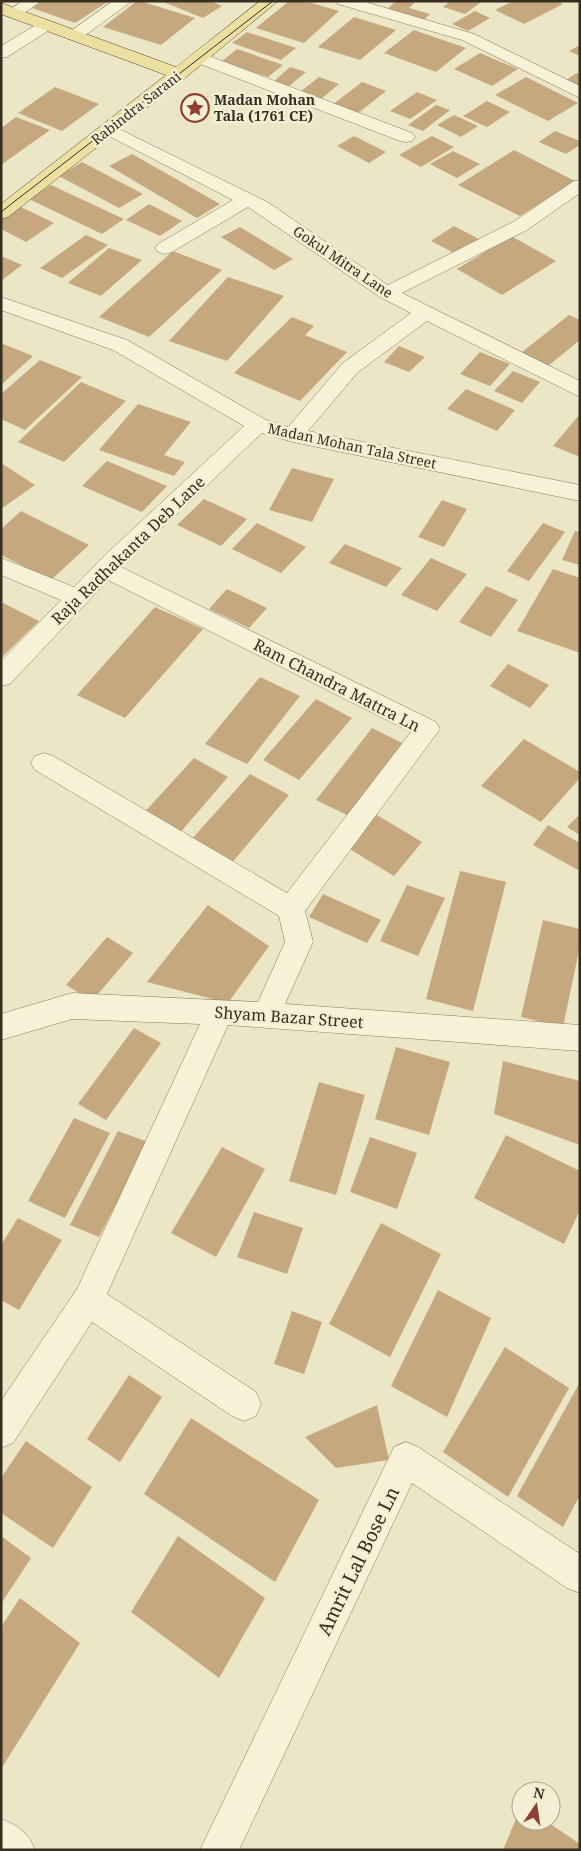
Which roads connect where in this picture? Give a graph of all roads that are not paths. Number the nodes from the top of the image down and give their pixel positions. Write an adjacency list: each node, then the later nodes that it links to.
1 (33, 1): 5 (street)
2 (124, 1): 7 (street)
3 (270, 1): 9 (main road, Rabindra Sarani)
4 (344, 1): 11 (street)
5 (8, 10): 6 (main road)
6 (45, 26): 7 (main road); 8 (street)
7 (74, 36): 10 (main road)
8 (1, 53)
9 (201, 58): 10 (main road, Rabindra Sarani); 13 (street)
10 (179, 74): 12 (main road, Rabindra Sarani)
11 (580, 93)
12 (109, 130): 15 (street, Gokul Mitra Lane); 16 (main road, Rabindra Sarani)
13 (406, 137)
14 (580, 186): 18 (street)
15 (246, 200): 17 (street); 18 (street, Gokul Mitra Lane)
16 (1, 213)
17 (165, 248)
18 (387, 293): 20 (street, Gokul Mitra Lane)
19 (6, 311): 22 (street, Madan Mohan Tala Street)
20 (426, 312): 21 (street, Gokul Mitra Lane); 23 (street)
21 (580, 390)
22 (258, 425): 23 (street, Madan Mohan Tala Street); 26 (street, Raja Radhakanta Deb Lane)
23 (293, 435): 24 (street, Madan Mohan Tala Street)
24 (580, 493)
25 (1, 566): 27 (street)
26 (106, 569): 27 (street, Raja Radhakanta Deb Lane); 30 (street, Ram Chandra Mattra Ln)
27 (78, 598): 28 (street, Raja Radhakanta Deb Lane)
28 (1, 677)
29 (44, 763): 30 (street)
30 (290, 908): 32 (street)
31 (220, 1012): 32 (street, Shyam Bazar Street); 33 (street, Shyam Bazar Street); 35 (street)
32 (266, 1015): 34 (street, Shyam Bazar Street)
33 (1, 1027)
34 (580, 1038)
35 (88, 1300): 36 (street); 37 (street)
36 (244, 1404)
37 (1, 1432)
38 (580, 1575): 41 (street, Amrit Lal Bose Ln)
39 (1, 1838): 40 (street)
40 (16, 1850)
41 (219, 1850)

